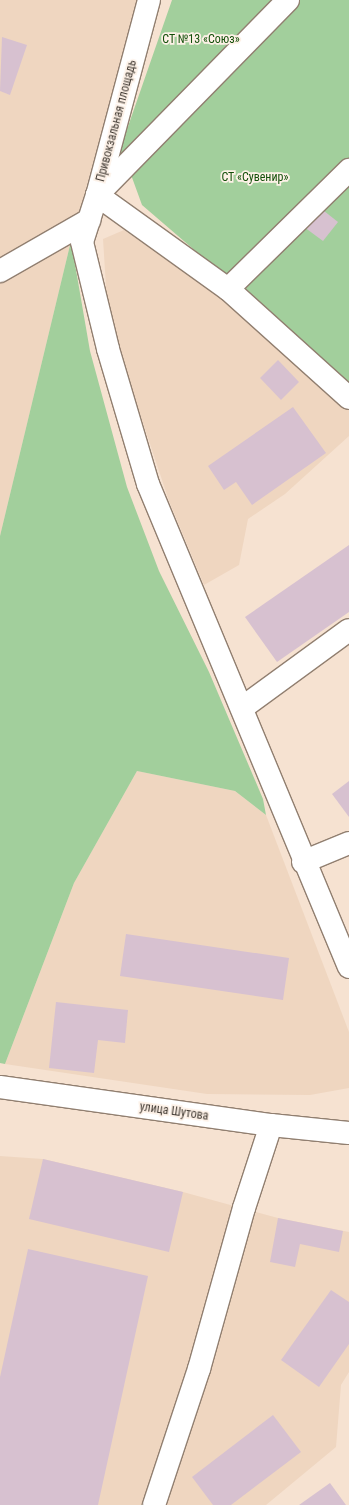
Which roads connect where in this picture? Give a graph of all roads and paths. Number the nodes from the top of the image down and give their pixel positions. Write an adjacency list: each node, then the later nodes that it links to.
1 (149, 0): 4 (street, Привокзальная площадь)
2 (288, 0): 4 (street)
3 (349, 170): 7 (street)
4 (97, 195): 5 (street, Привокзальная площадь); 7 (street)
5 (89, 220): 6 (street); 10 (street, Привокзальная площадь)
6 (0, 271)
7 (228, 290): 8 (street)
8 (349, 398)
9 (349, 630): 10 (street)
10 (242, 708): 12 (street)
11 (349, 843): 12 (street)
12 (303, 862): 13 (street)
13 (349, 967)
14 (0, 1087): 15 (street, улица Шутова)
15 (271, 1125): 16 (street, улица Шутова); 17 (street)
16 (349, 1133)
17 (154, 1505)

